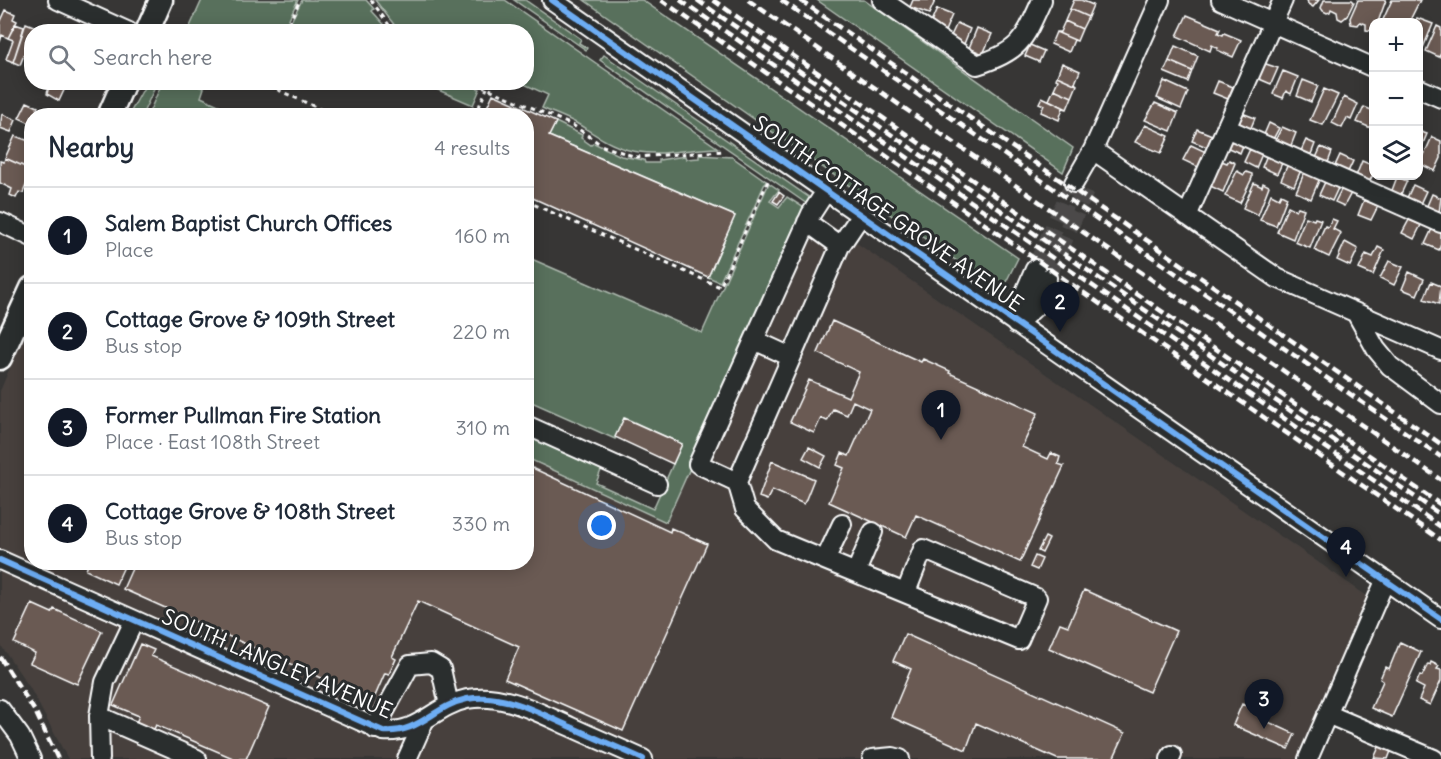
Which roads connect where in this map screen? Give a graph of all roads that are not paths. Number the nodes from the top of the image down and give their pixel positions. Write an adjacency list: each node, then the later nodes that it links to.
1 (58, 0): 10 (street)
2 (161, 0): 11 (main road)
3 (552, 0): 20 (street, SOUTH COTTAGE GROVE AVENUE)
4 (882, 0): 5 (street)
5 (1042, 0)
6 (1160, 0): 18 (street)
7 (1221, 0): 9 (street)
8 (1283, 0): 9 (street)
9 (1273, 23): 12 (street); 17 (street)
10 (111, 24)
11 (150, 24)
12 (1369, 66)
13 (120, 90): 16 (main road)
14 (1423, 90): 15 (street)
15 (1441, 98)
16 (113, 108)
17 (1226, 128): 22 (street); 25 (street)
18 (1093, 150): 19 (street); 22 (street)
19 (1080, 187)
20 (826, 191): 21 (street, SOUTH COTTAGE GROVE AVENUE); 24 (street)
21 (861, 215): 27 (street); 31 (street, SOUTH COTTAGE GROVE AVENUE)
22 (1187, 216): 30 (street)
23 (0, 222): 26 (street)
24 (807, 222): 27 (street); 32 (street)
25 (1441, 223)
26 (24, 233)
27 (840, 246): 34 (street)
28 (1041, 273): 31 (street)
29 (24, 306): 35 (main road)
30 (1356, 313): 33 (street); 36 (street)
31 (1016, 324): 45 (street, SOUTH COTTAGE GROVE AVENUE)
32 (754, 339): 34 (street); 38 (street)
33 (1441, 350)
34 (791, 357): 38 (street)
35 (0, 358)
36 (1441, 404)
37 (534, 429): 39 (street)
38 (737, 482): 43 (street)
39 (657, 484)
40 (842, 524): 43 (street)
41 (873, 532): 44 (street)
42 (0, 560): 48 (street, SOUTH LANGLEY AVENUE)
43 (825, 560): 44 (street)
44 (856, 572): 46 (street)
45 (1385, 581): 47 (street, SOUTH COTTAGE GROVE AVENUE); 51 (street)
46 (906, 592): 46 (street)
47 (1441, 619)
48 (134, 621): 52 (street); 54 (street, SOUTH LANGLEY AVENUE)
49 (449, 705): 53 (street, SOUTH LANGLEY AVENUE); 54 (street); 59 (street, SOUTH LANGLEY AVENUE)
50 (0, 709): 55 (street)
51 (1327, 714): 62 (street); 63 (street)
52 (99, 716): 56 (street); 57 (street)
53 (424, 721): 54 (street, SOUTH LANGLEY AVENUE); 58 (street)
54 (375, 729)
55 (31, 759)
56 (100, 759)
57 (197, 759)
58 (407, 759)
59 (643, 759)
60 (872, 759): 61 (street)
61 (900, 759)
62 (1308, 759)
63 (1434, 759)

